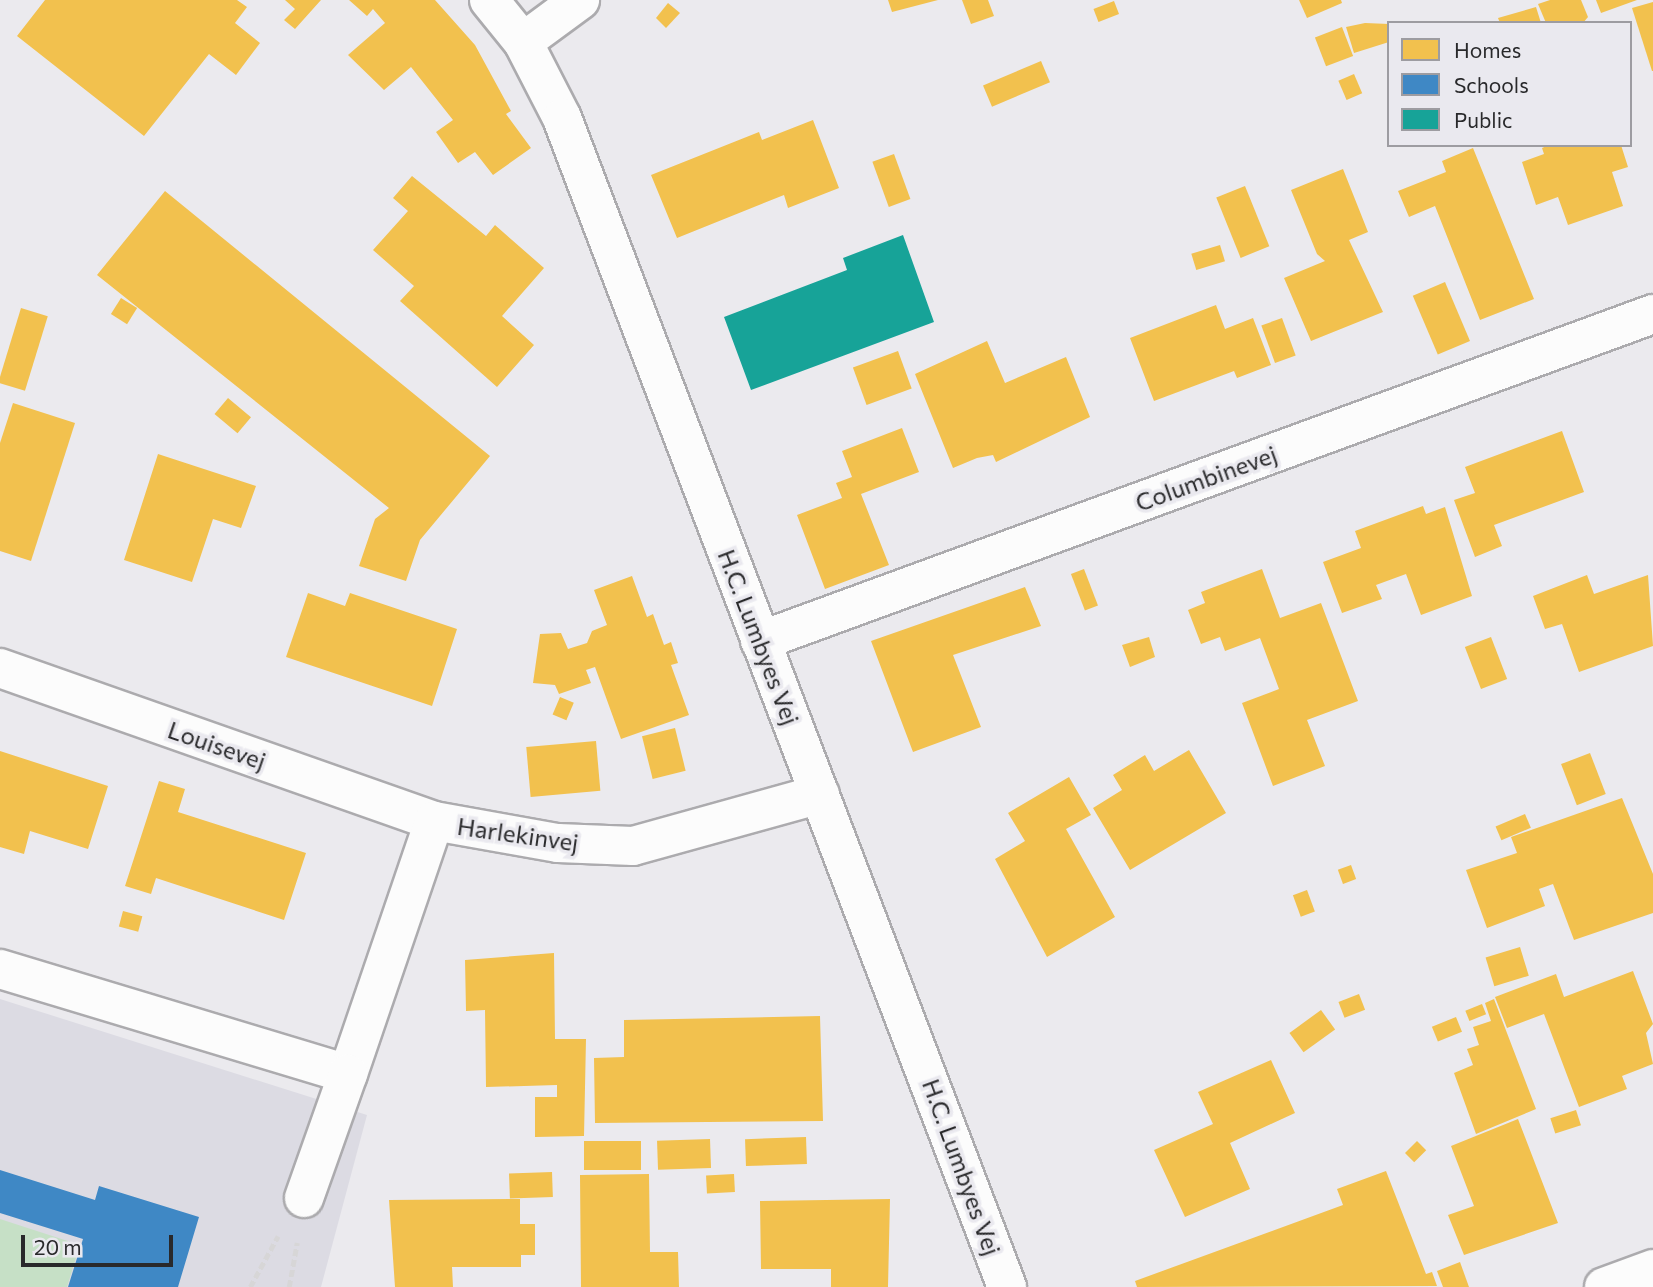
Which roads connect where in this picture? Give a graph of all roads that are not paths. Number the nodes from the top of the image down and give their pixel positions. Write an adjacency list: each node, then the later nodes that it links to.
1 (489, 0): 3 (street, H.C. Lumbyes Vej)
2 (580, 0): 3 (street)
3 (523, 42): 5 (street, H.C. Lumbyes Vej)
4 (1653, 314): 5 (street, Columbinevej)
5 (760, 641): 7 (street, H.C. Lumbyes Vej)
6 (0, 668): 8 (street, Louisevej)
7 (820, 794): 8 (street, Harlekinvej); 13 (street, H.C. Lumbyes Vej)
8 (433, 821): 10 (street, Harlekinvej)
9 (0, 969): 10 (street)
10 (348, 1074): 11 (street, Harlekinvej)
11 (304, 1198)
12 (1653, 1269): 14 (street)
13 (1007, 1287)
14 (1604, 1287)

